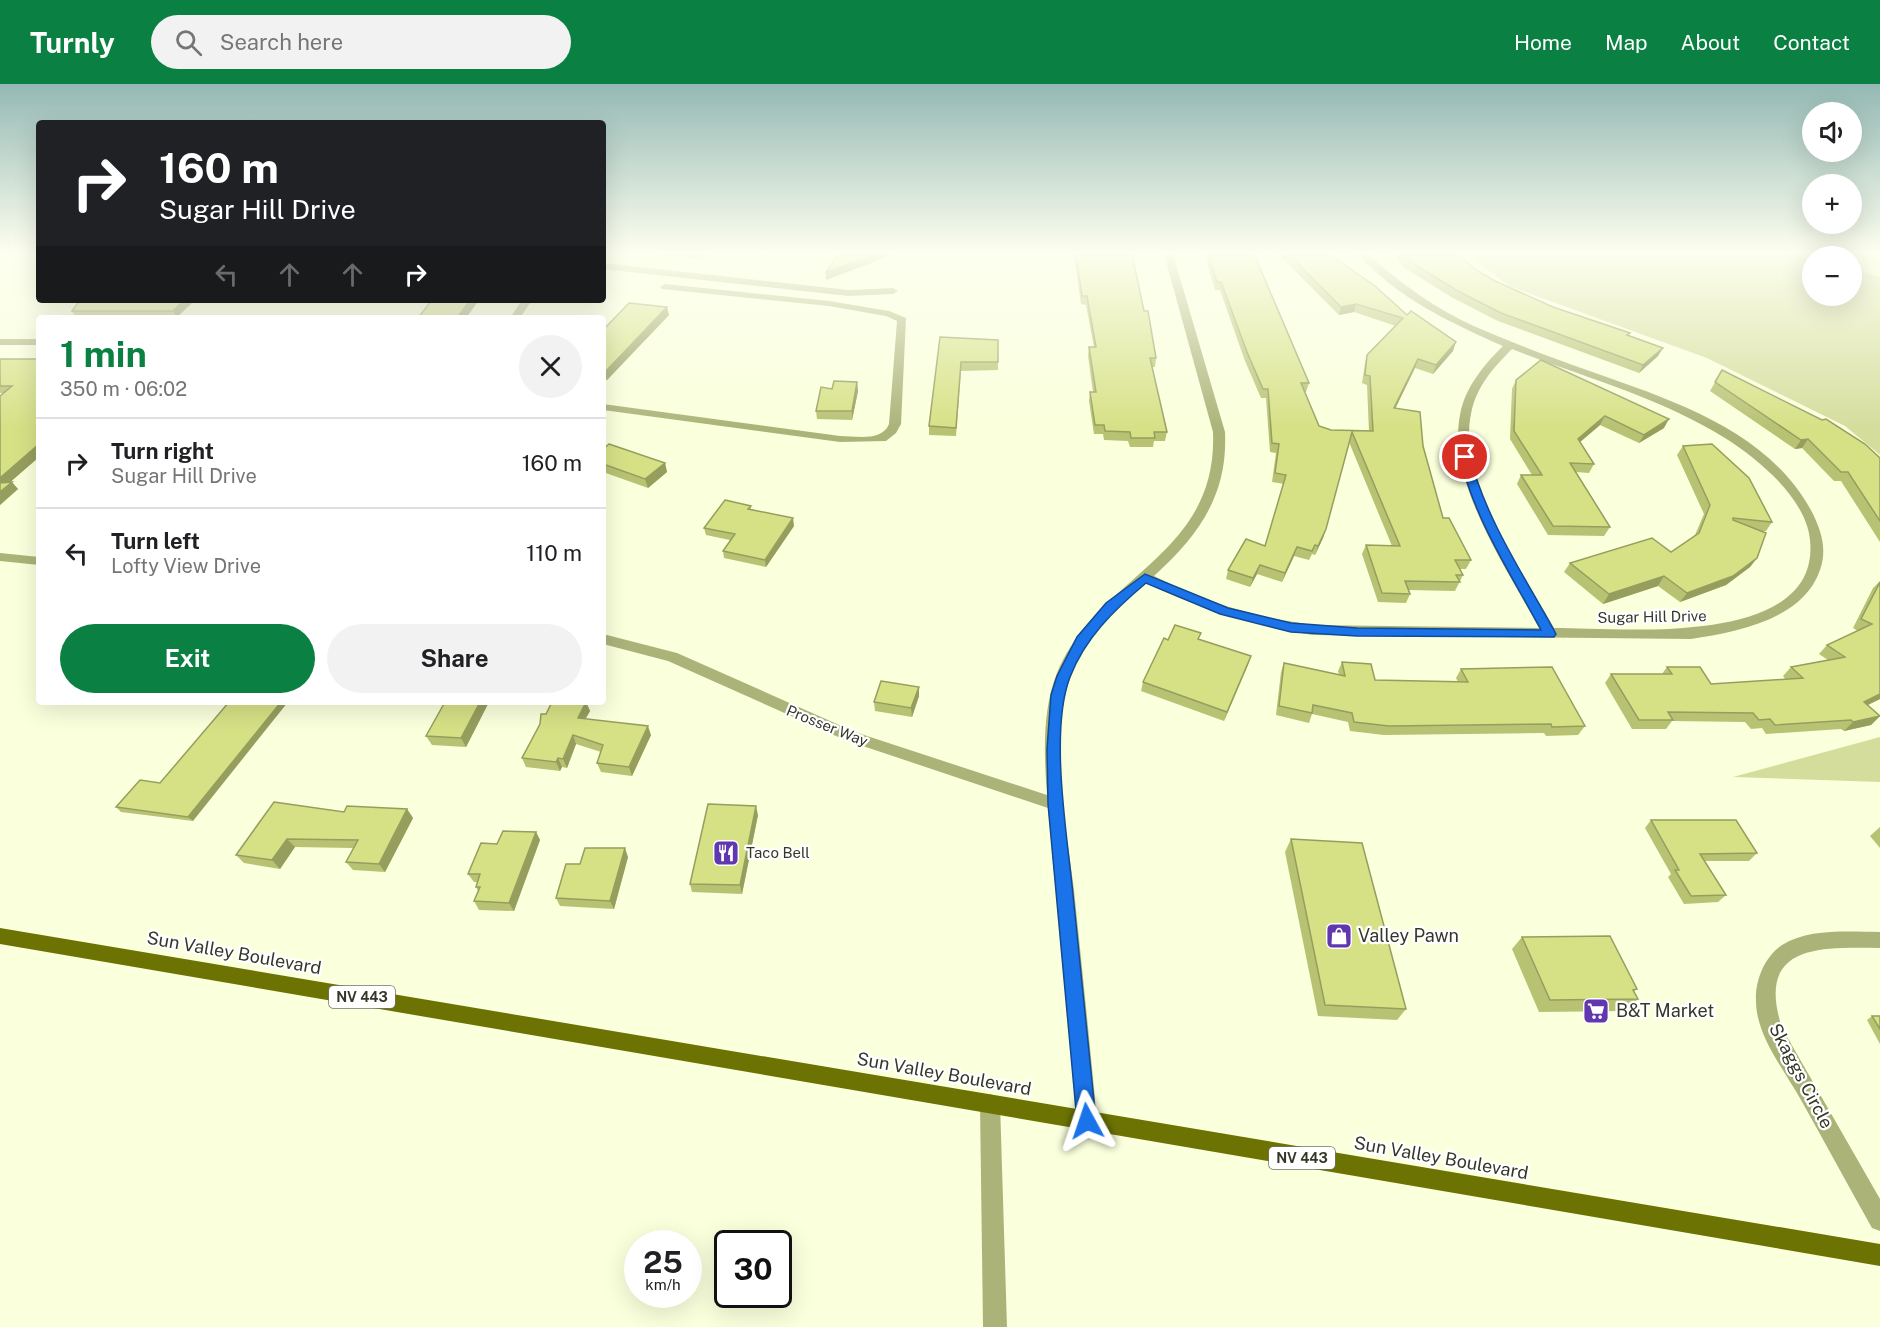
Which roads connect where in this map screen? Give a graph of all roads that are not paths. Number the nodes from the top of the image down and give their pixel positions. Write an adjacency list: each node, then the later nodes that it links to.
1 (890, 312): 7 (street)
2 (1185, 312): 10 (street)
3 (1442, 312): 6 (street, Sugar Hill Drive)
4 (0, 342): 5 (street)
5 (36, 342)
6 (1511, 344): 11 (street); 11 (street, Sugar Hill Drive)
7 (606, 407)
8 (0, 557): 9 (street)
9 (36, 561)
10 (1145, 578): 11 (street, Sugar Hill Drive); 13 (street)
11 (1550, 634)
12 (606, 640): 13 (street, Prosser Way)
13 (1056, 804): 17 (street)
14 (0, 936): 16 (main road, Sun Valley Boulevard / NV 443)
15 (1880, 940): 18 (street, Skaggs Circle)
16 (990, 1104): 17 (main road, Sun Valley Boulevard / NV 443); 20 (street)
17 (1087, 1121): 19 (main road, Sun Valley Boulevard / NV 443)
18 (1880, 1220)
19 (1880, 1255)
20 (994, 1327)

